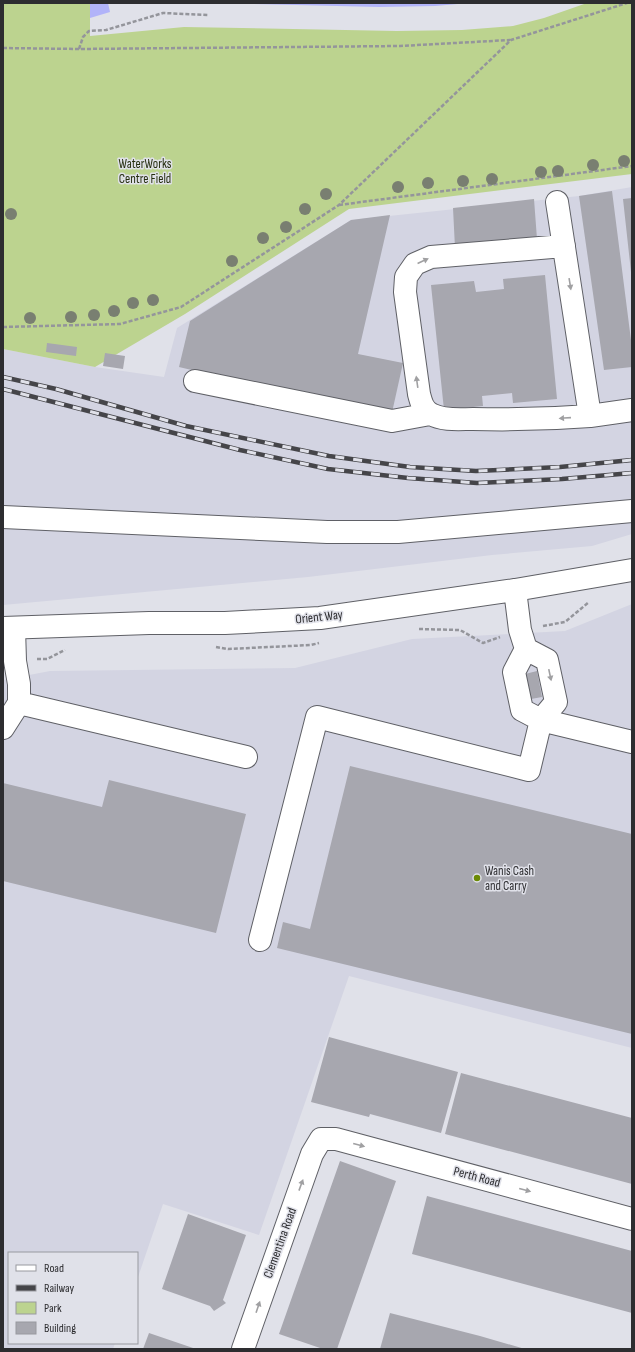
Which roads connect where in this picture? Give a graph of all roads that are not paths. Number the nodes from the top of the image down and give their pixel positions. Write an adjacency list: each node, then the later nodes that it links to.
1 (557, 202): 2 (street)
2 (564, 246): 5 (street, one-way to 2); 6 (street, one-way to 6)
3 (194, 381): 5 (street)
4 (632, 410): 6 (street)
5 (430, 414): 6 (street, one-way to 5)
6 (590, 416)
7 (632, 511): 8 (street)
8 (3, 516)
9 (632, 570): 10 (street, Orient Way)
10 (515, 590): 11 (street, Orient Way); 12 (street)
11 (9, 628): 13 (street)
12 (526, 649): 14 (street); 14 (street, one-way to 14)
13 (19, 703): 15 (street); 17 (street)
14 (541, 720): 16 (street); 18 (street)
15 (3, 728)
16 (632, 742)
17 (246, 757)
18 (260, 940)
19 (321, 1139): 20 (street, Perth Road, one-way to 20); 21 (street, Clementina Road, one-way to 19)
20 (632, 1219)
21 (248, 1347)

